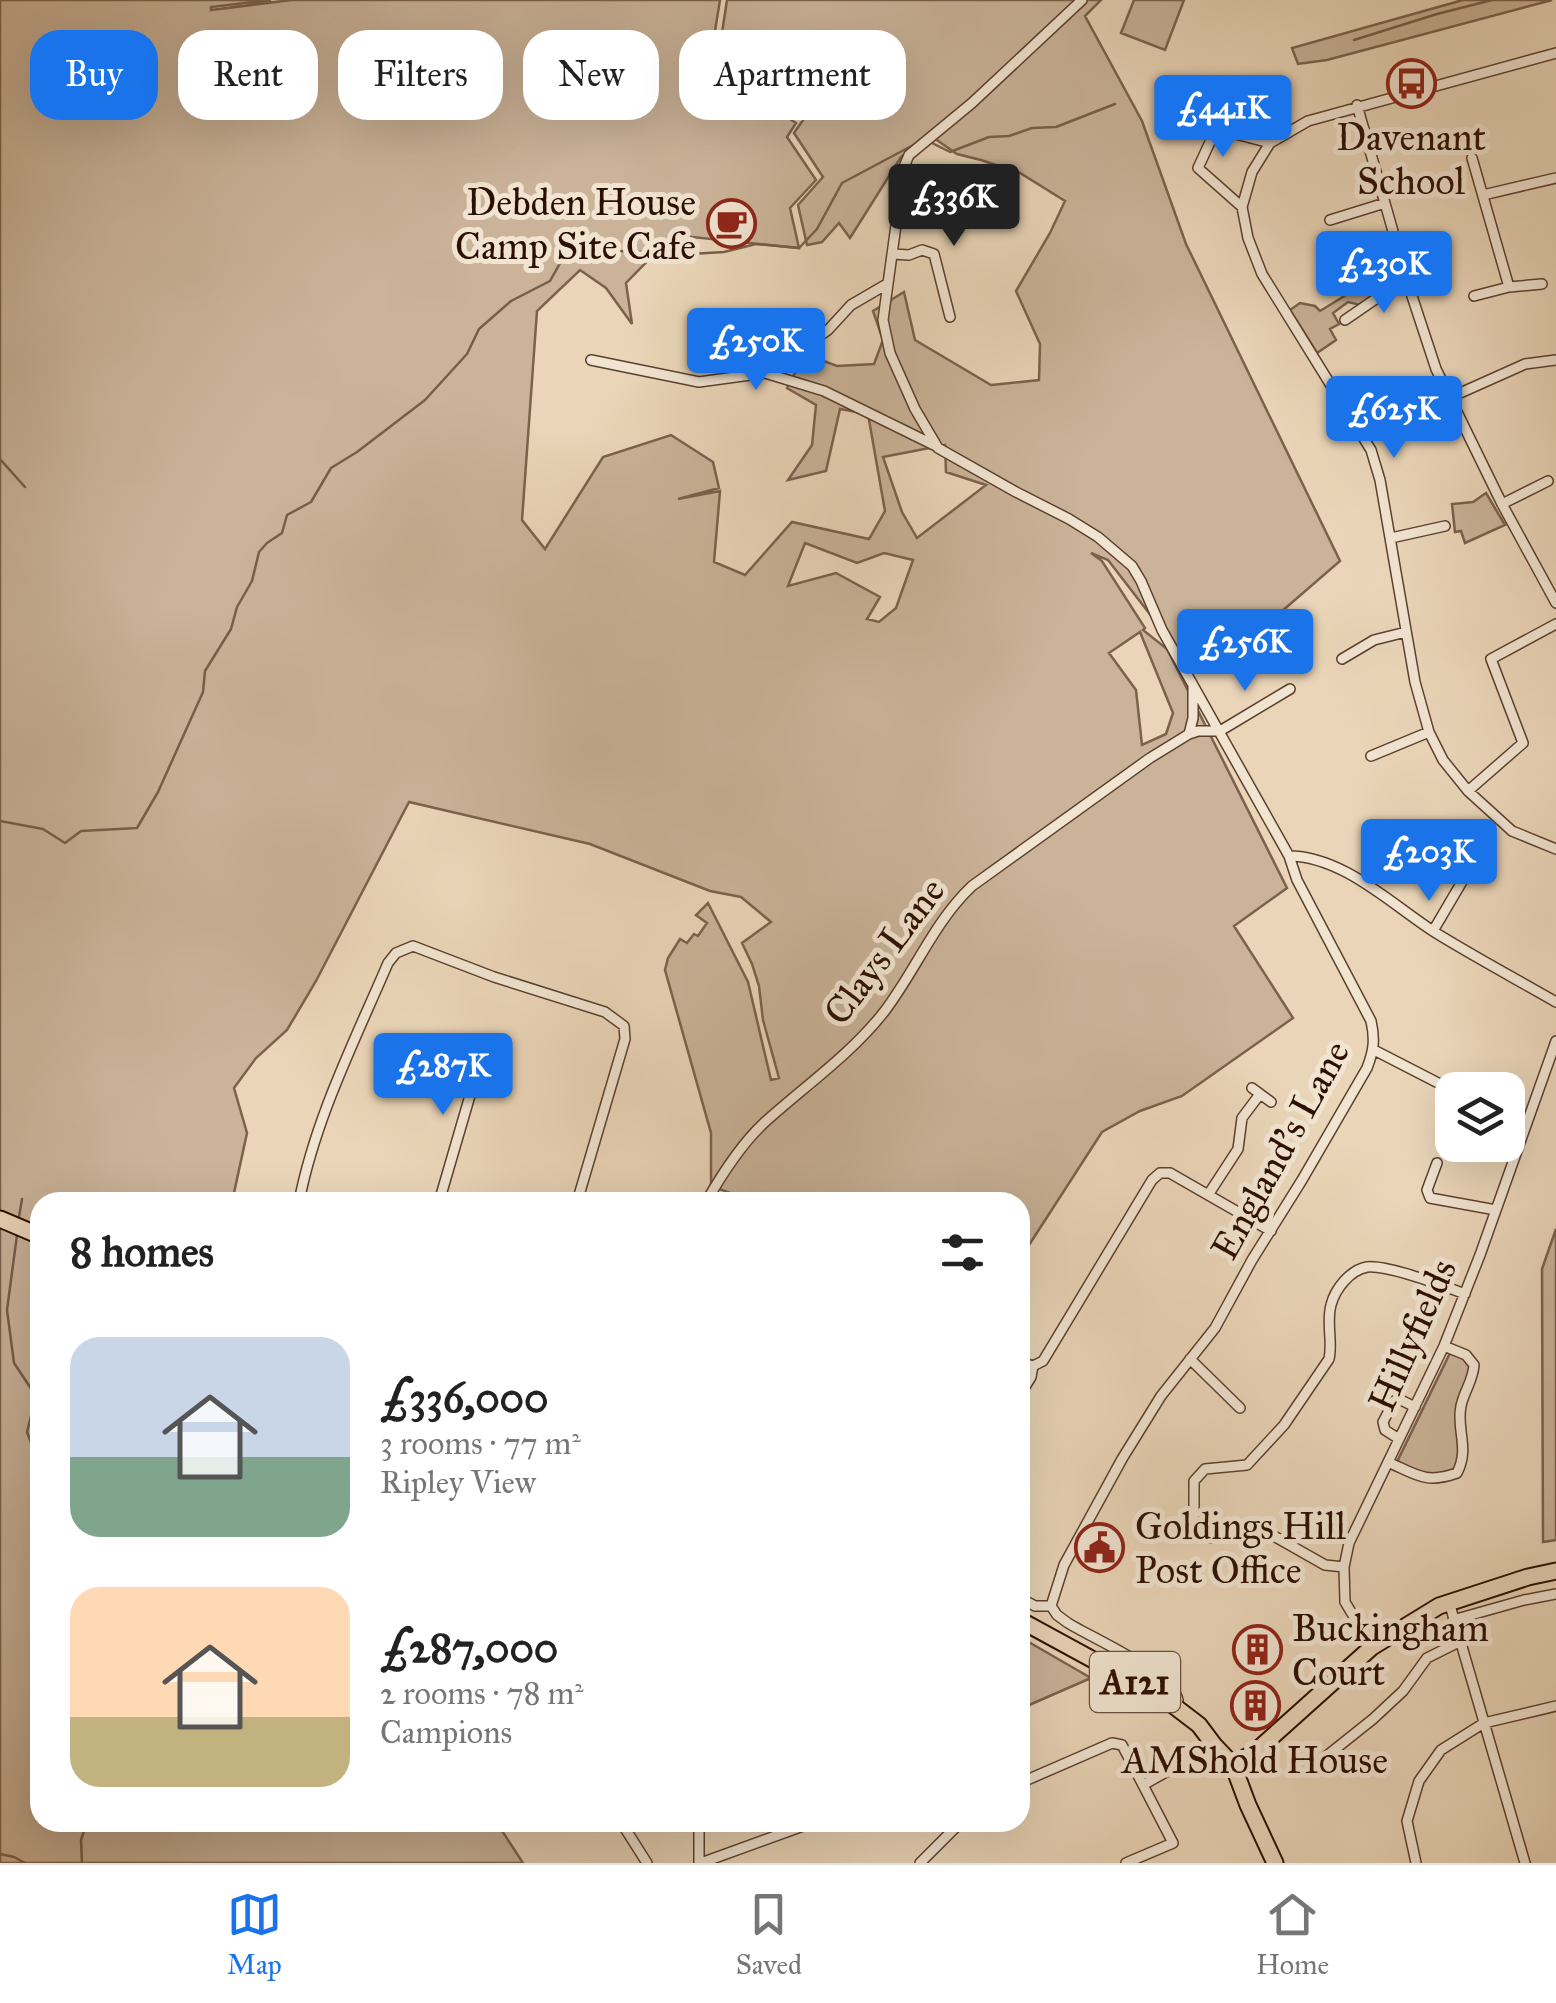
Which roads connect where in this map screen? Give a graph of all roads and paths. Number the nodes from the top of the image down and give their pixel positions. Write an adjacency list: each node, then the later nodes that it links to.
1 (1082, 0): 11 (street)
2 (1556, 53): 3 (street)
3 (1358, 105): 4 (street); 8 (street)
4 (1270, 144): 9 (street); 9 (street)
5 (1472, 158): 7 (street)
6 (1556, 178): 7 (street)
7 (1483, 195): 15 (street)
8 (1385, 202): 10 (street); 13 (street)
9 (1242, 207): 27 (street)
10 (1330, 220)
11 (892, 254): 12 (street); 17 (street)
12 (887, 284): 21 (street); 23 (street)
13 (1408, 284): 18 (street); 22 (street)
14 (1542, 284): 15 (street)
15 (1509, 287): 16 (street)
16 (1474, 296)
17 (950, 317)
18 (1345, 320)
19 (591, 360): 21 (street)
20 (1556, 360): 22 (street)
21 (765, 372): 23 (street, England's Lane)
22 (1449, 398): 25 (street)
23 (938, 448): 32 (street, England's Lane)
24 (1548, 481): 25 (street)
25 (1502, 504): 28 (street)
26 (1445, 526): 27 (street)
27 (1391, 538): 30 (street)
28 (1556, 603)
29 (1556, 624): 38 (street)
30 (1406, 632): 31 (street); 35 (street)
31 (1342, 658)
32 (1193, 685): 34 (street, England's Lane); 36 (street)
33 (1290, 690): 34 (street)
34 (1220, 731): 36 (street, Clays Lane); 40 (street, England's Lane)
35 (1430, 732): 37 (street); 38 (street)
36 (1190, 734): 53 (street, Clays Lane)
37 (1371, 756)
38 (1468, 791): 39 (street)
39 (1556, 849)
40 (1288, 856): 42 (street); 46 (street, England's Lane)
41 (1463, 880): 42 (street)
42 (1433, 931): 43 (street)
43 (1556, 1002)
44 (1556, 1041): 55 (street, Hillyfields)
45 (485, 1044): 51 (street)
46 (1374, 1050): 47 (street); 57 (street, England's Lane)
47 (1435, 1081)
48 (1271, 1102): 54 (street)
49 (1437, 1163): 55 (street)
50 (301, 1192): 52 (street)
51 (436, 1192)
52 (580, 1192)
53 (712, 1192)
54 (1208, 1194): 57 (street); 63 (street)
55 (1496, 1210): 59 (street, Hillyfields)
56 (0, 1219): 58 (main road)
57 (1271, 1231): 61 (street, England's Lane)
58 (30, 1232)
59 (1465, 1294): 60 (street, Hillyfields); 69 (street)
60 (1444, 1346): 65 (street, Hillyfields); 68 (street)
61 (1190, 1359): 66 (street); 74 (street, England's Lane)
62 (1030, 1365): 63 (street)
63 (1033, 1366): 64 (street)
64 (1030, 1379)
65 (1415, 1407): 67 (street, Hillyfields); 67 (street)
66 (1240, 1408)
67 (1400, 1439): 68 (street, Hillyfields)
68 (1388, 1462): 69 (street, Hillyfields)
69 (1344, 1567): 78 (street, Hillyfields)
70 (1556, 1571): 72 (main road)
71 (1556, 1594): 75 (street)
72 (1448, 1602): 75 (street); 78 (main road)
73 (1030, 1604): 74 (street)
74 (1052, 1606): 79 (street)
75 (1453, 1620): 77 (street)
76 (1030, 1626): 79 (main road, A121)
77 (1459, 1642): 81 (street); 84 (street)
78 (1372, 1647): 83 (main road)
79 (1174, 1705): 82 (main road, A121)
80 (1556, 1706): 81 (street)
81 (1484, 1723): 96 (street); 97 (street)
82 (1214, 1745): 83 (main road, A121); 86 (street)
83 (1233, 1766): 95 (main road, A121)
84 (1314, 1766)
85 (1030, 1778): 86 (street)
86 (1143, 1785): 94 (street)
87 (627, 1832): 91 (street)
88 (699, 1832): 92 (street)
89 (786, 1832): 92 (street)
90 (951, 1832): 93 (street)
91 (647, 1863)
92 (700, 1863)
93 (920, 1863)
94 (1126, 1863)
95 (1275, 1863)
96 (1416, 1863)
97 (1525, 1863)

